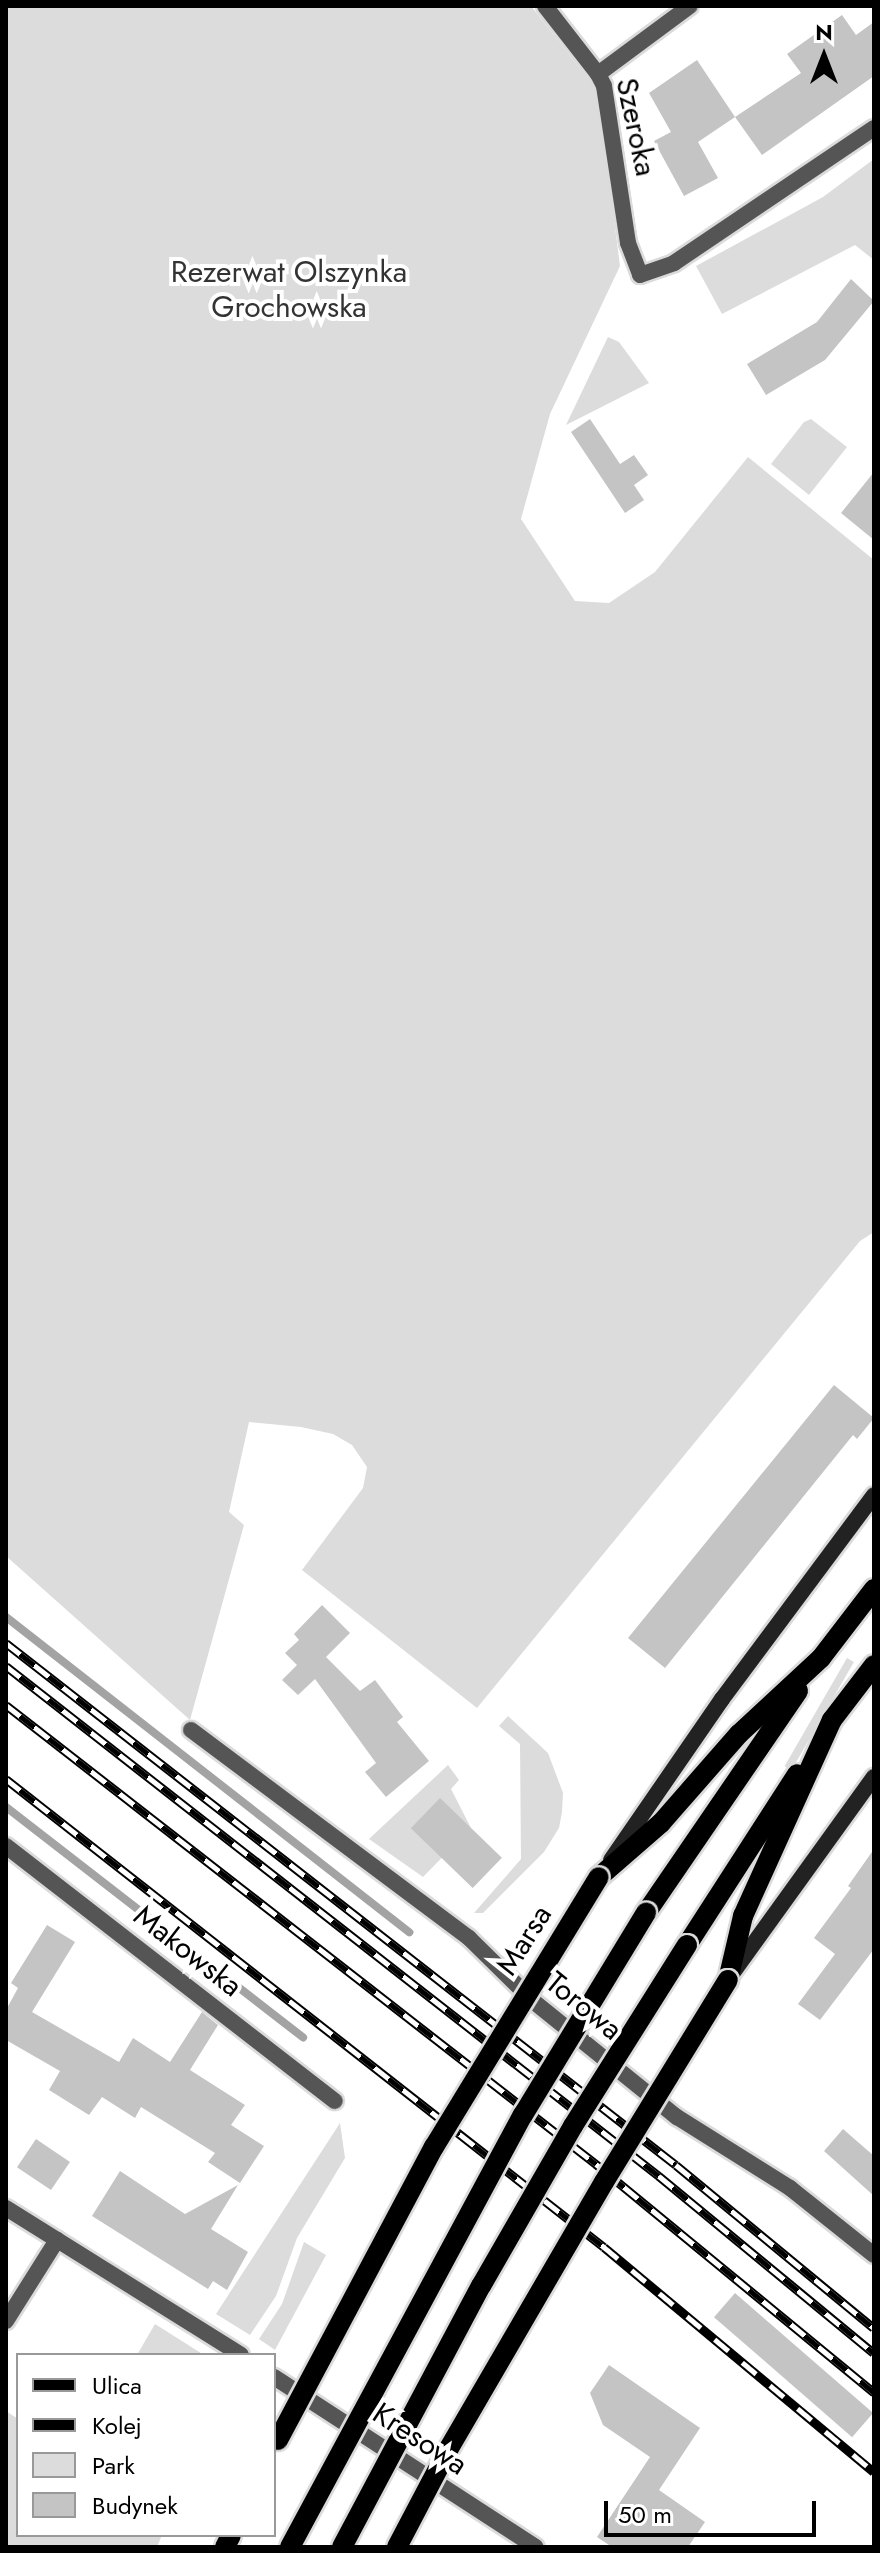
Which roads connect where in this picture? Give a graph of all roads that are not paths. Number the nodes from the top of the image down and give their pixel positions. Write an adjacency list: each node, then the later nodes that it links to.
1 (545, 6): 3 (street, Szeroka)
2 (690, 6): 3 (street)
3 (598, 74): 4 (street, Szeroka)
4 (874, 128)
5 (874, 1495): 13 (main road, Marsa)
6 (874, 1589): 7 (main road)
7 (821, 1658): 13 (main road); 23 (main road, bridge)
8 (874, 1665): 9 (main road)
9 (832, 1720): 14 (main road); 24 (main road, bridge)
10 (191, 1730): 18 (street, Torowa)
11 (874, 1777): 14 (main road)
12 (6, 1846): 15 (street, Makowska)
13 (599, 1877): 22 (main road, Marsa, bridge)
14 (728, 1980): 25 (main road, bridge)
15 (335, 2101)
16 (6, 2208): 17 (street)
17 (57, 2240): 19 (street); 20 (street)
18 (874, 2255)
19 (6, 2321)
20 (238, 2353)
21 (276, 2378): 26 (street, Kresowa)
22 (276, 2444)
23 (290, 2547)
24 (342, 2547)
25 (397, 2547)
26 (536, 2547)

